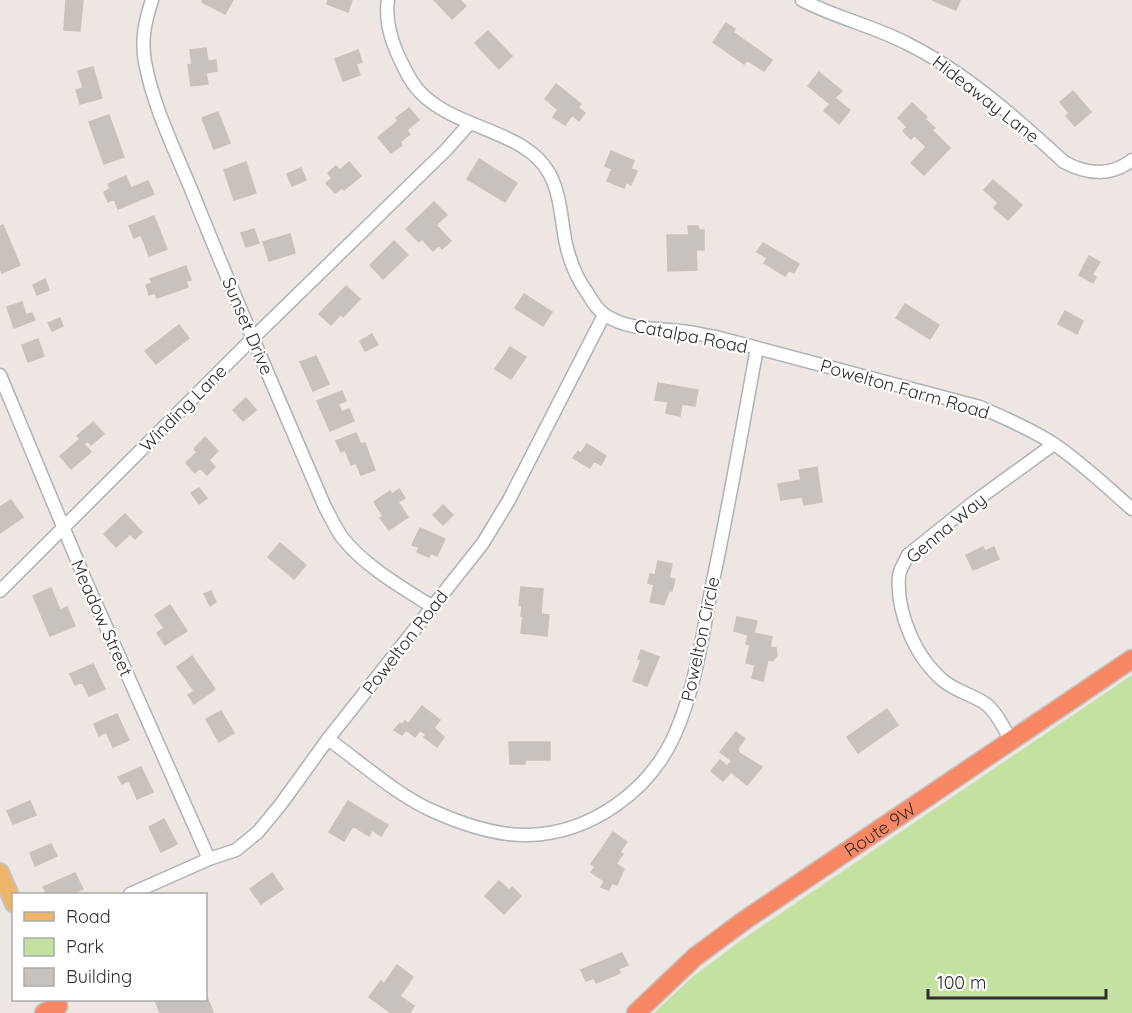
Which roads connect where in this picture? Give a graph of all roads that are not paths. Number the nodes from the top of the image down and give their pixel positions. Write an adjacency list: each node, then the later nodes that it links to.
1 (152, 0): 7 (street, Sunset Drive)
2 (388, 0): 4 (street)
3 (802, 0): 5 (street, Hideaway Lane)
4 (469, 124): 6 (street); 7 (street, Winding Lane)
5 (1132, 160)
6 (604, 315): 8 (street, Catalpa Road); 14 (street, Powelton Road)
7 (253, 338): 12 (street, Winding Lane); 14 (street, Sunset Drive)
8 (757, 348): 10 (street, Powelton Farm Road); 16 (street, Powelton Circle)
9 (0, 375): 12 (street, Meadow Street)
10 (1054, 444): 11 (street, Powelton Farm Road); 17 (street, Genna Way)
11 (1132, 510)
12 (63, 529): 13 (street, Winding Lane); 18 (street, Meadow Street)
13 (0, 591)
14 (433, 607): 16 (street, Powelton Road)
15 (1132, 659): 17 (highway, Route 9W)
16 (328, 739): 18 (street, Powelton Road)
17 (1011, 742): 22 (highway, Route 9W)
18 (209, 859): 20 (street, Powelton Road)
19 (0, 872): 21 (main road)
20 (132, 893)
21 (12, 899)
22 (636, 1013)

